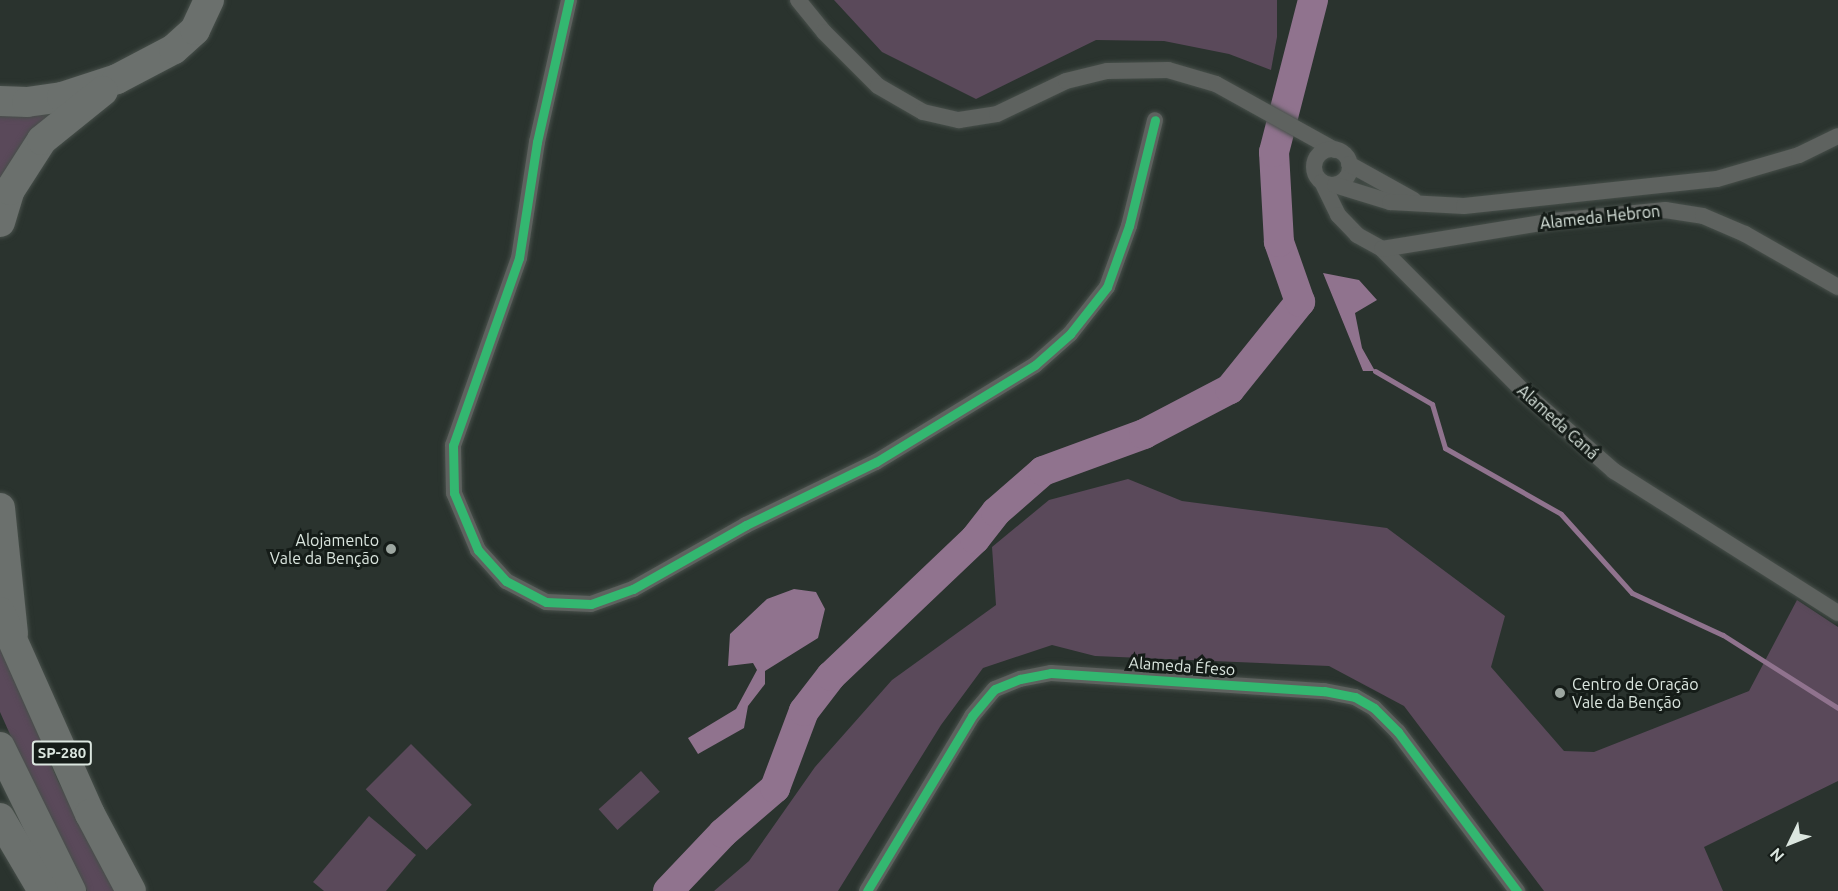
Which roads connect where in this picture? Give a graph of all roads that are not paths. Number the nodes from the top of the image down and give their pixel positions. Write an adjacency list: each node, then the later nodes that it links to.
1 (209, 0): 4 (highway)
2 (569, 0): 6 (street)
3 (798, 0): 7 (street)
4 (117, 80): 5 (highway); 13 (highway)
5 (0, 101)
6 (1155, 120)
7 (1293, 128): 9 (street); 11 (street, Alameda Caná)
8 (1838, 136): 12 (street)
9 (1335, 150): 10 (street); 11 (street)
10 (1349, 164): 11 (street); 12 (street)
11 (1324, 179): 12 (street); 14 (street, Alameda Caná)
12 (1423, 204)
13 (0, 222)
14 (1382, 249): 15 (street, Alameda Hebron); 18 (street, Alameda Caná)
15 (1838, 287)
16 (0, 508): 19 (highway)
17 (0, 612): 19 (highway, SP-280)
18 (1838, 613)
19 (14, 648): 24 (highway, SP-280)
20 (0, 747): 23 (highway, SP-280)
21 (0, 818): 22 (highway)
22 (43, 891)
23 (71, 891)
24 (131, 891)
25 (867, 891): 26 (street, Alameda Éfeso)
26 (1516, 891)

